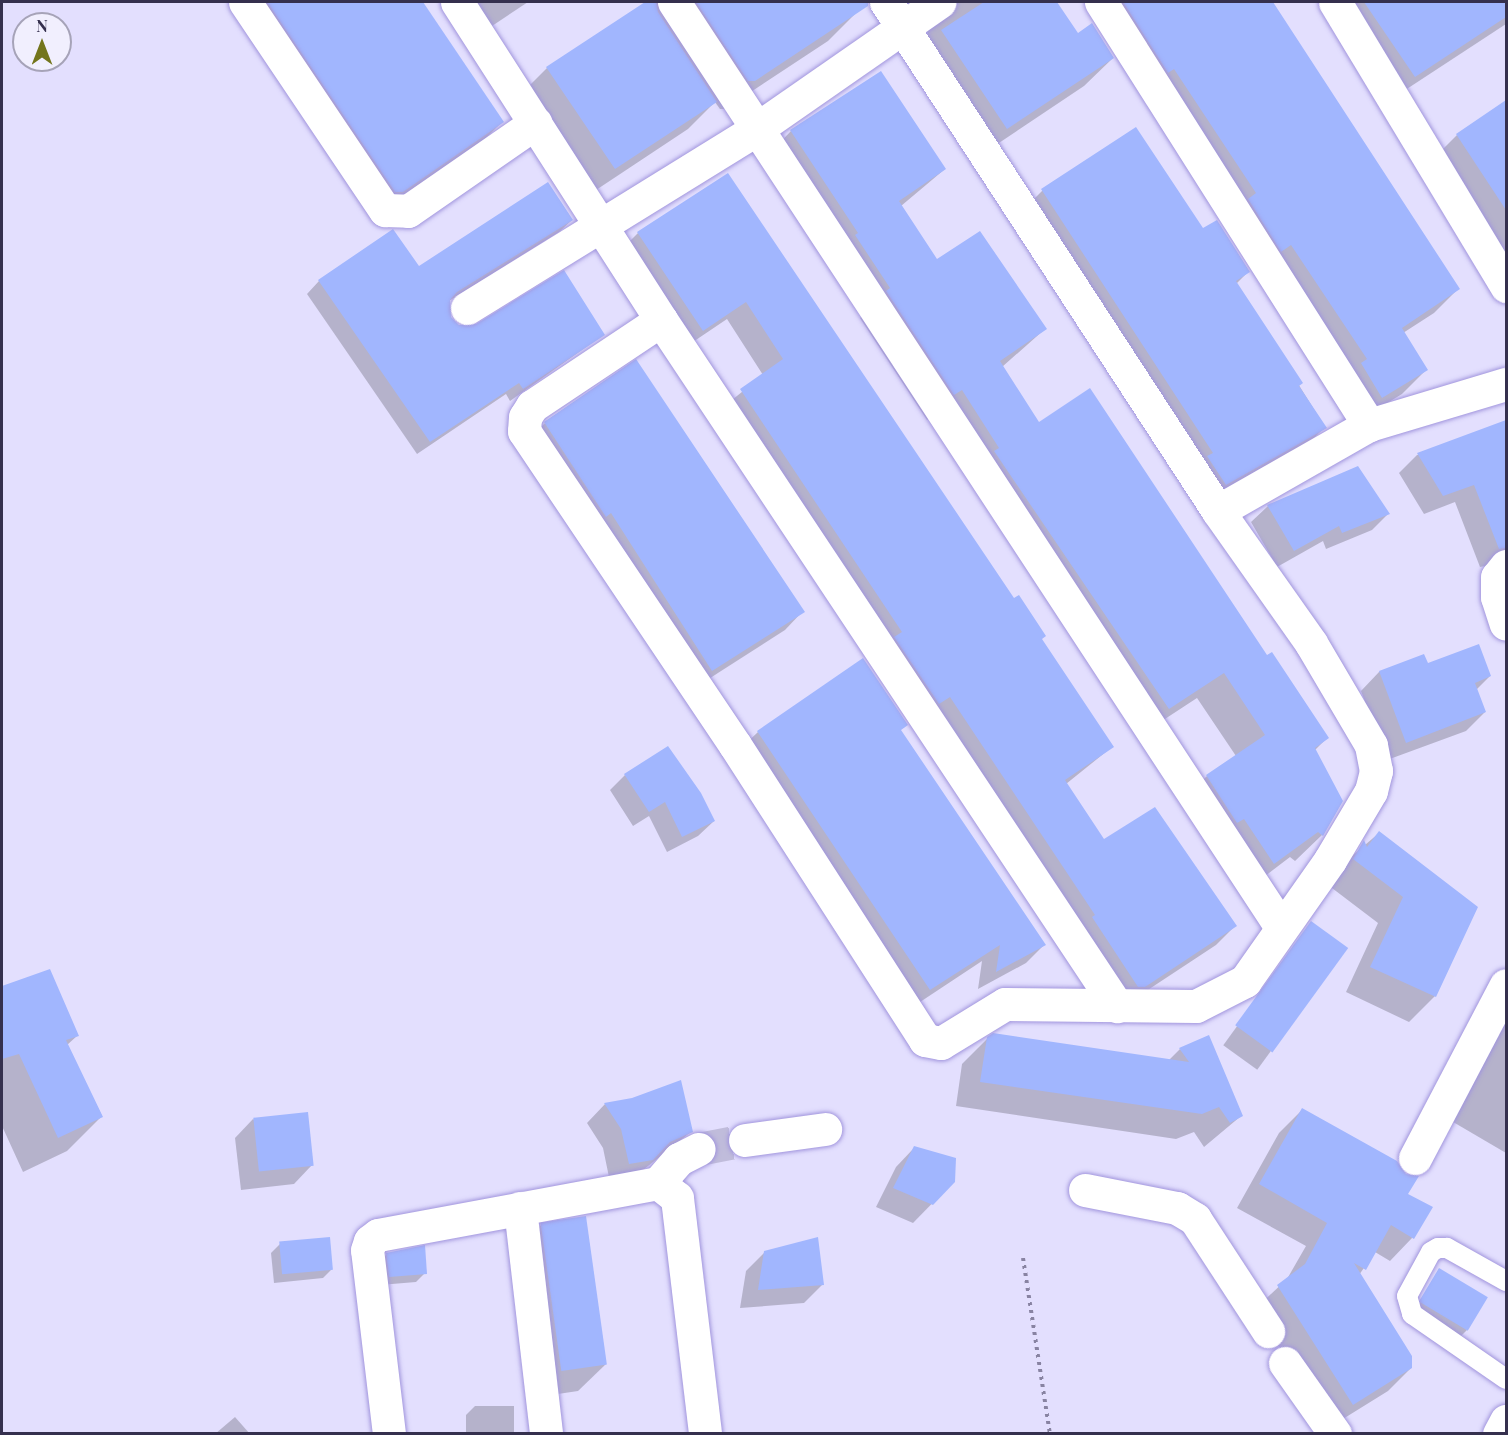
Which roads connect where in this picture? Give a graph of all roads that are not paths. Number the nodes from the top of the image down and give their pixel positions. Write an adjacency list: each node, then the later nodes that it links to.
1 (245, 2): 8 (street)
2 (457, 2): 8 (street)
3 (674, 2): 9 (street)
4 (939, 2): 7 (street)
5 (1101, 2): 15 (street)
6 (1335, 2): 11 (street)
7 (894, 13): 9 (street); 16 (street)
8 (536, 123): 10 (street)
9 (758, 128): 10 (street); 19 (street)
10 (601, 222): 12 (street); 13 (street)
11 (1506, 286)
12 (467, 308)
13 (661, 320): 21 (street); 21 (street)
14 (1506, 384): 15 (street)
15 (1369, 425): 16 (street)
16 (1218, 511): 19 (street)
17 (1506, 566): 18 (street)
18 (1506, 624)
19 (1281, 927): 21 (street)
20 (1506, 985): 25 (street)
21 (1117, 1006)
22 (825, 1130): 23 (street)
23 (746, 1140)
24 (699, 1149): 26 (street)
25 (1415, 1158)
26 (658, 1183): 28 (street); 36 (street)
27 (1085, 1190): 30 (street)
28 (520, 1208): 34 (street); 35 (street)
29 (1506, 1281): 32 (lane)
30 (1268, 1331)
31 (1285, 1363): 37 (street)
32 (1506, 1379)
33 (1506, 1421): 38 (street)
34 (389, 1434)
35 (546, 1434)
36 (705, 1434)
37 (1335, 1434)
38 (1499, 1434)

